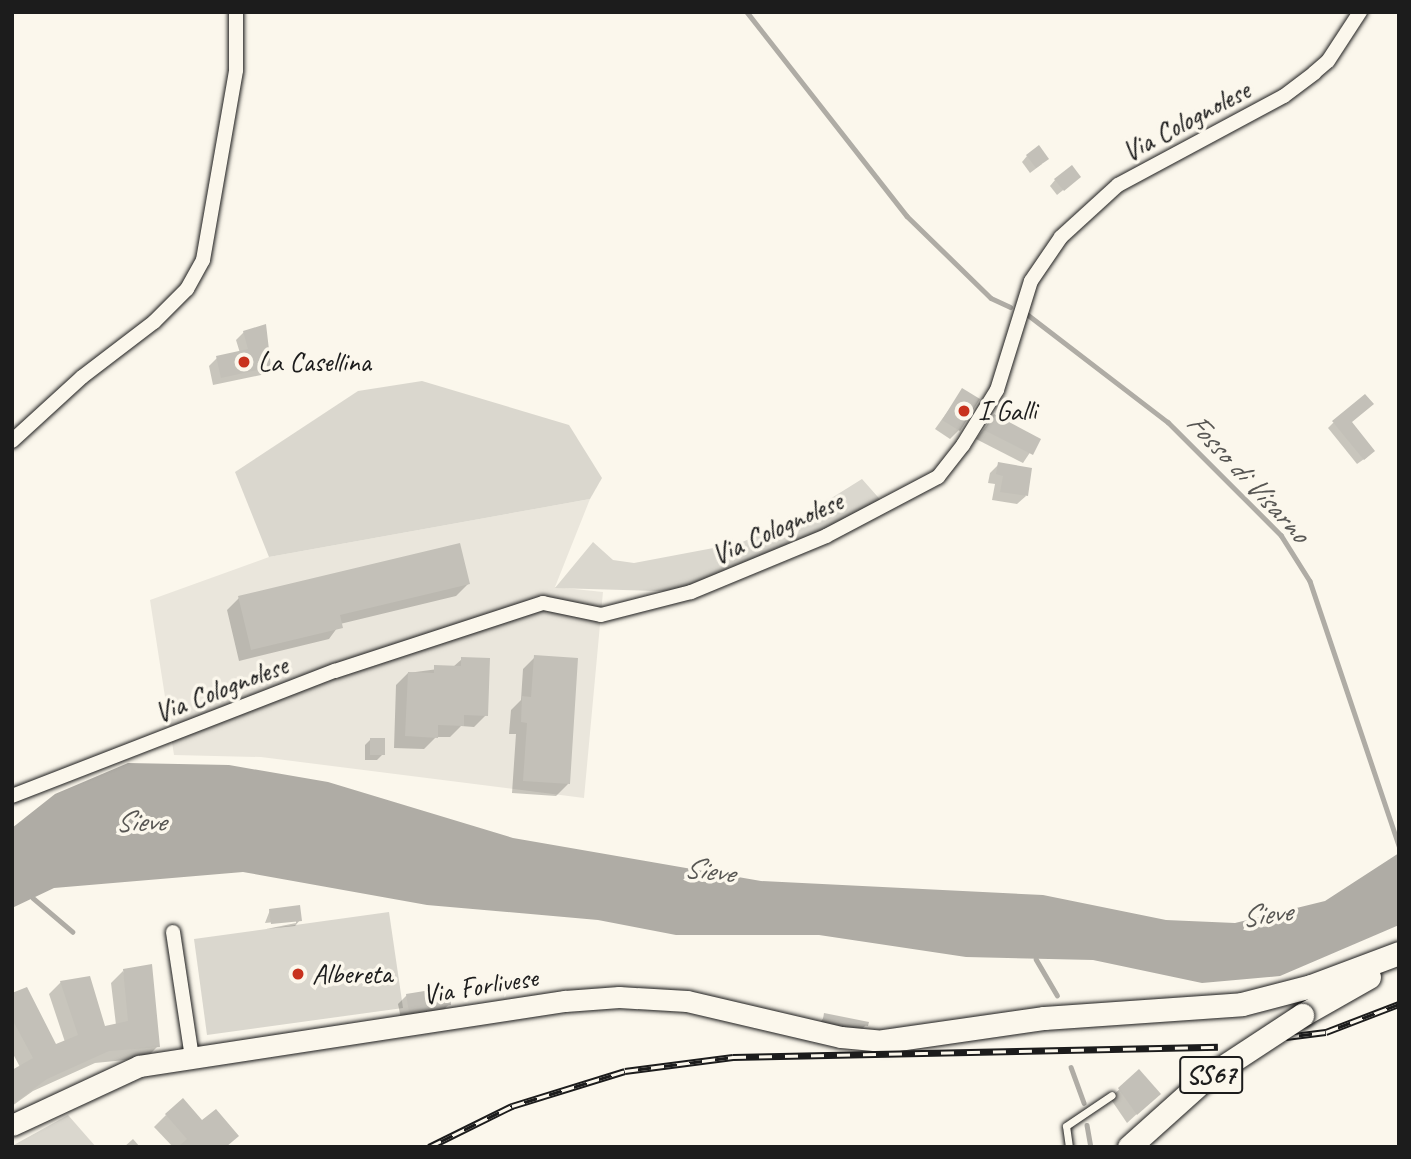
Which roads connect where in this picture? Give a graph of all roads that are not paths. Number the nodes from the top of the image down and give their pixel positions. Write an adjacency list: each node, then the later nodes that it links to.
1 (236, 12): 3 (street)
2 (1360, 12): 4 (street, Via Colognolese)
3 (12, 441)
4 (12, 796)
5 (173, 932): 9 (street)
6 (1399, 953): 8 (main road)
7 (1399, 962): 13 (main road, SS67, bridge)
8 (884, 1041): 9 (street, Via Forlivese)
9 (192, 1057): 11 (street, Via Forlivese)
10 (1112, 1095): 12 (lane)
11 (12, 1125)
12 (1069, 1147)
13 (1129, 1147)

